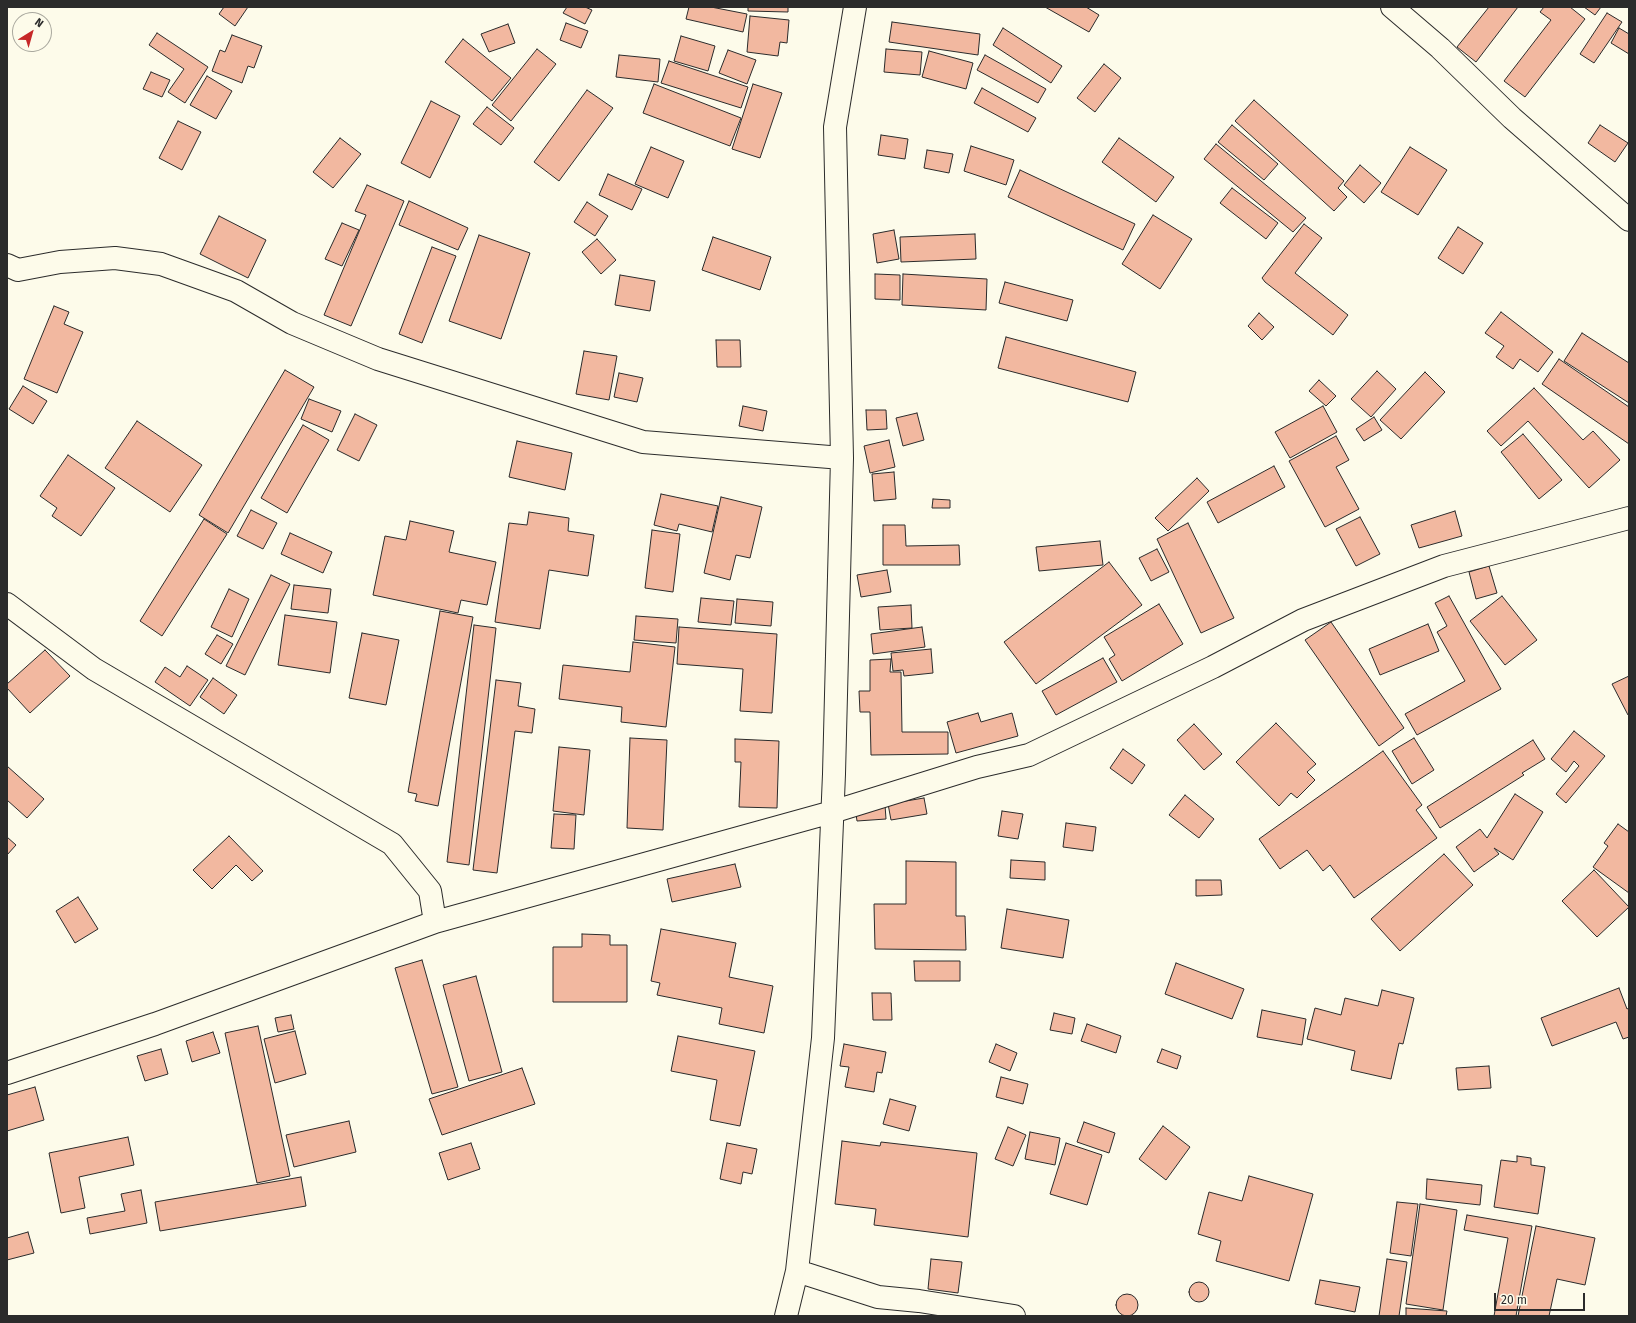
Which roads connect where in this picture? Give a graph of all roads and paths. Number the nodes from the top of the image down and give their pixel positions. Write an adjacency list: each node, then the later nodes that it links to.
1 (855, 7): 5 (street)
2 (1392, 7): 3 (street)
3 (1629, 220)
4 (7, 265): 5 (street)
5 (842, 458): 8 (street)
6 (1629, 518): 8 (street)
7 (7, 604): 9 (street)
8 (832, 812): 9 (street); 11 (street)
9 (436, 922): 10 (street)
10 (7, 1073)
11 (796, 1271): 12 (street); 13 (street)
12 (786, 1316)
13 (1014, 1316)

